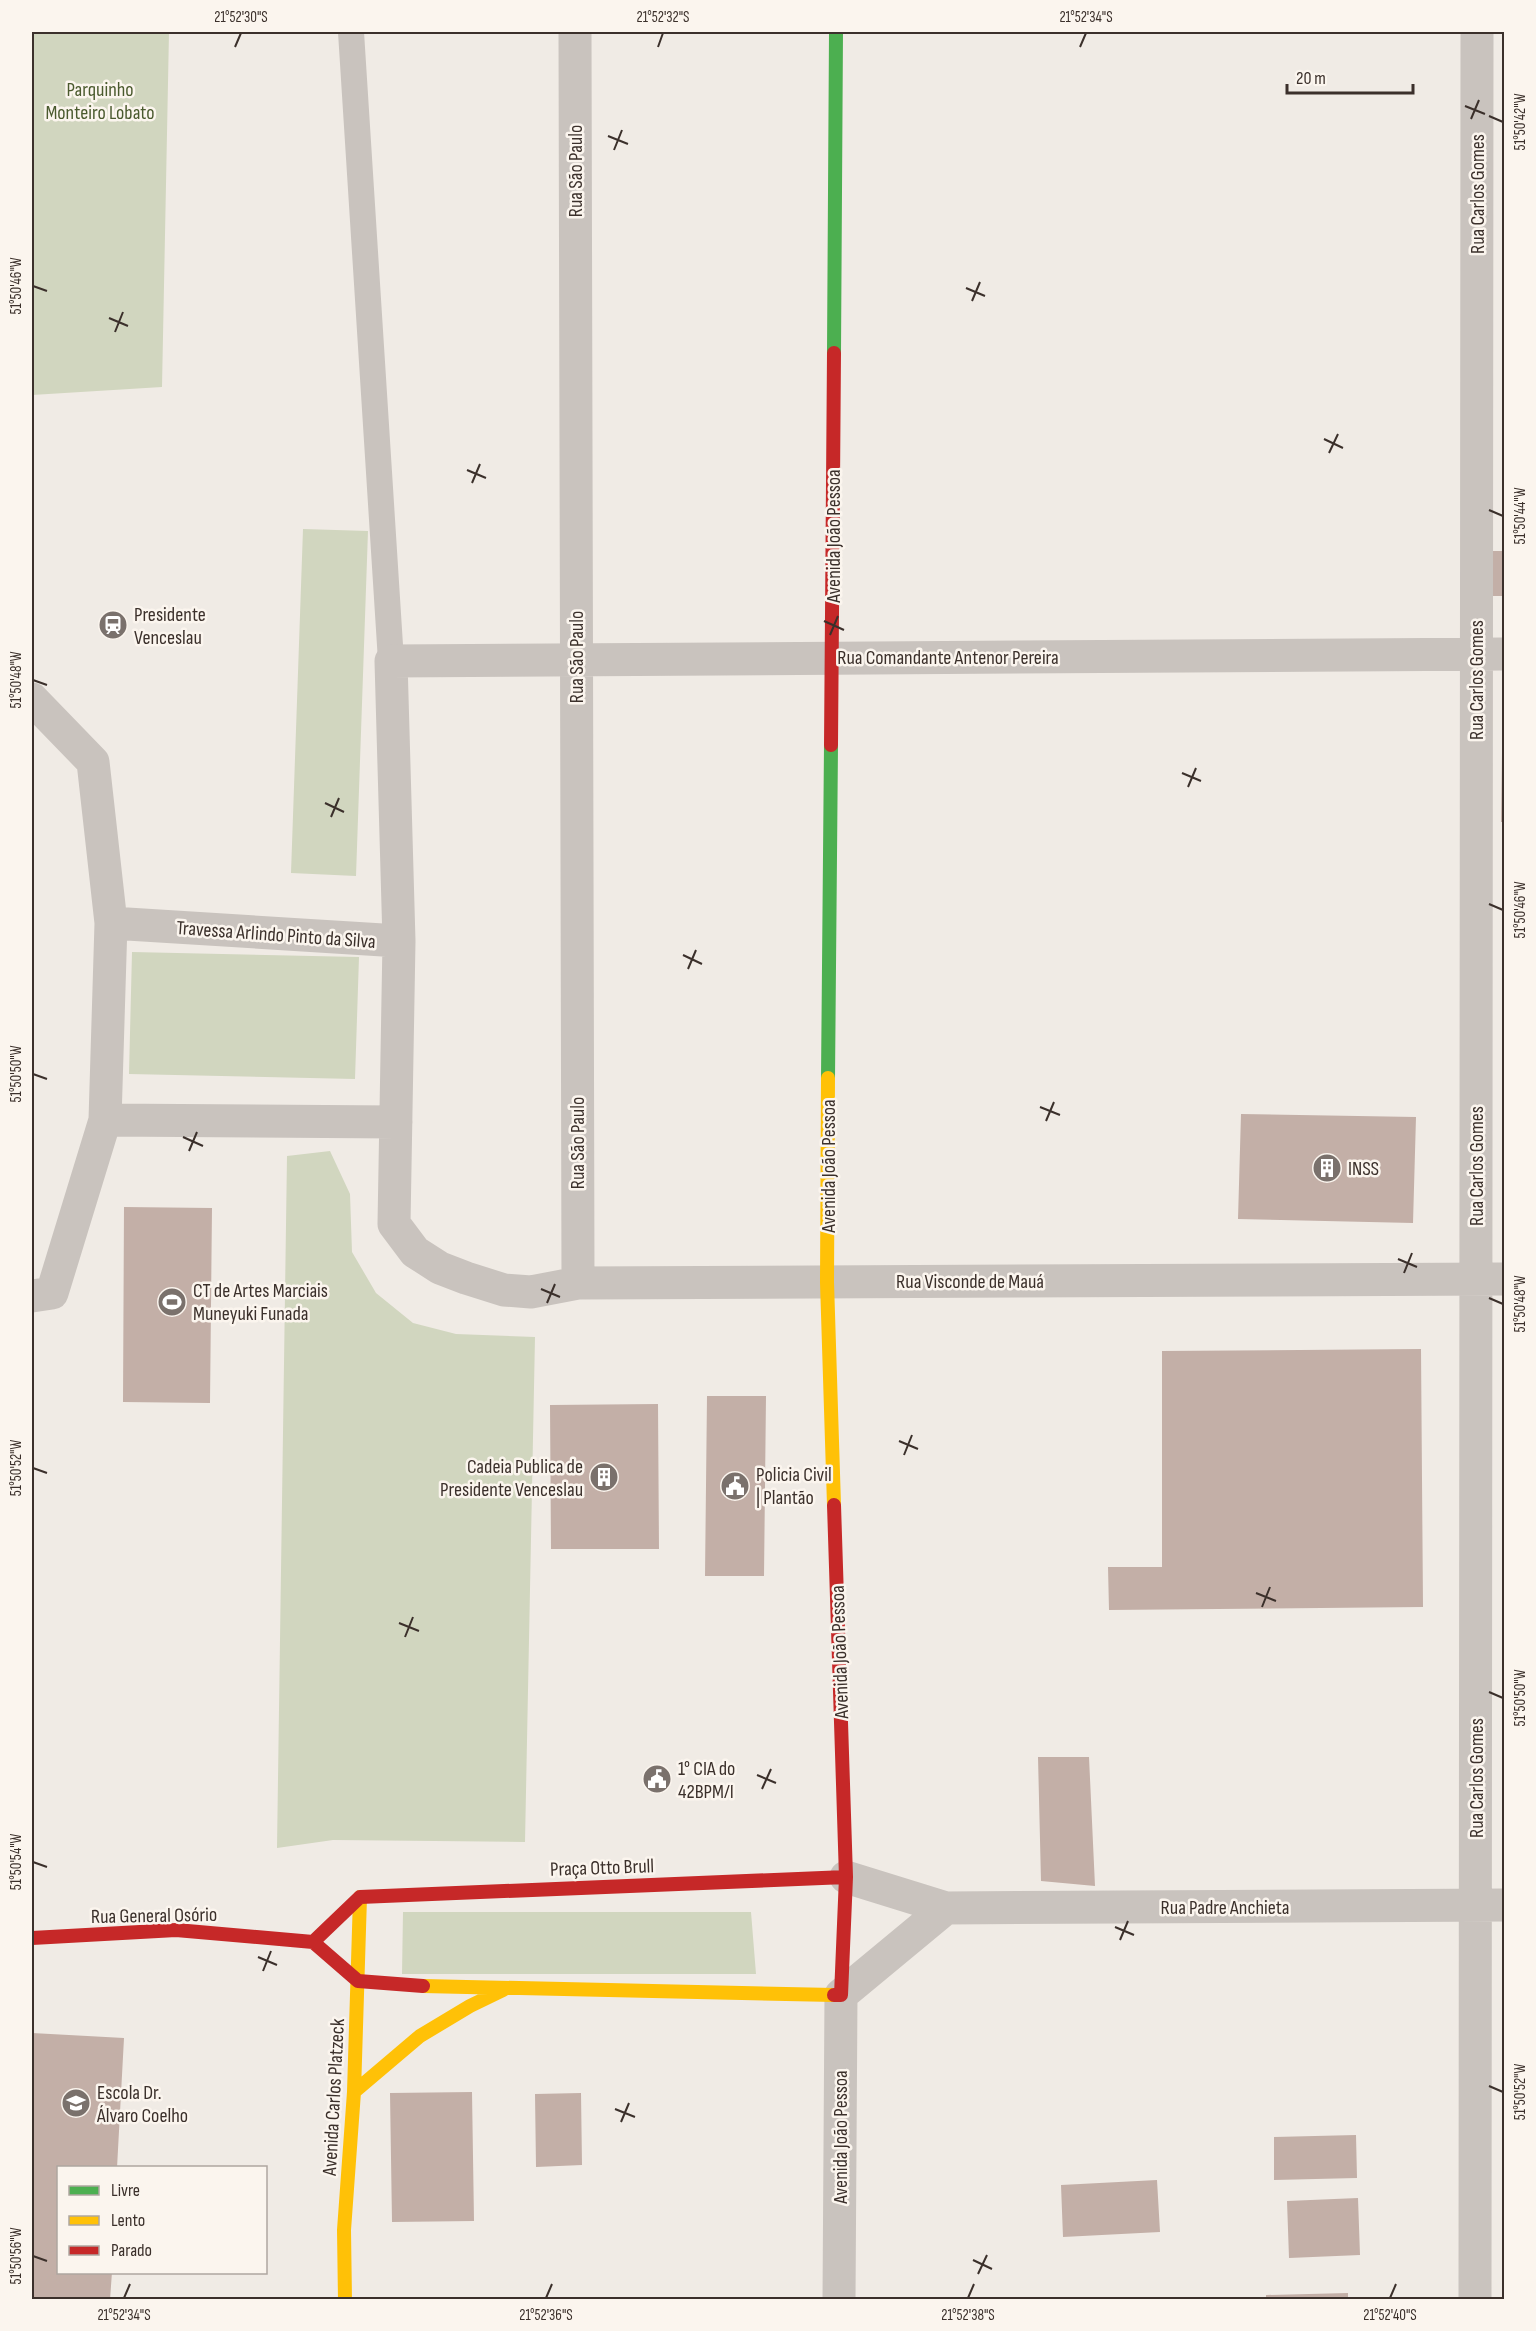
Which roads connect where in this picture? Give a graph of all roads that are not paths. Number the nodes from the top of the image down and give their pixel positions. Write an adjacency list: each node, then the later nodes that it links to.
1 (351, 32): 8 (lane)
2 (575, 32): 7 (street, Rua São Paulo)
3 (836, 32): 6 (main road, Avenida João Pessoa)
4 (1477, 32): 5 (street, Rua Carlos Gomes)
5 (1490, 654): 6 (street, Rua Comandante Antenor Pereira); 15 (street, Rua Carlos Gomes)
6 (832, 658): 7 (street, Rua Comandante Antenor Pereira); 16 (main road, Avenida João Pessoa)
7 (576, 659): 8 (street, Rua Comandante Antenor Pereira); 17 (street, Rua São Paulo)
8 (391, 661): 11 (street)
9 (32, 699): 10 (street)
10 (111, 923): 11 (street, Travessa Arlindo Pinto da Silva); 12 (street)
11 (399, 942): 13 (street, Travessa Arlindo Pinto da Silva)
12 (105, 1120): 13 (street); 18 (street)
13 (396, 1122): 14 (street, Travessa Arlindo Pinto da Silva)
14 (440, 1268): 17 (street, Rua Visconde de Mauá)
15 (1490, 1279): 16 (street, Rua Visconde de Mauá); 21 (street, Rua Carlos Gomes)
16 (827, 1282): 17 (street, Rua Visconde de Mauá); 19 (main road, Avenida João Pessoa)
17 (578, 1283)
18 (42, 1295)
19 (846, 1877): 20 (main road, Praça Otto Brull); 22 (street, Rua Padre Anchieta); 27 (main road, Avenida João Pessoa)
20 (360, 1897): 24 (main road); 25 (main road, Avenida Carlos Platzeck)
21 (1490, 1905): 22 (street, Rua Padre Anchieta); 29 (street, Rua Carlos Gomes)
22 (946, 1908): 27 (street)
23 (32, 1938): 24 (main road, Rua General Osório)
24 (312, 1942): 25 (main road)
25 (358, 1982): 26 (main road); 28 (main road, Avenida Carlos Platzeck)
26 (507, 1989): 27 (main road); 28 (main road)
27 (841, 1995): 31 (street, Avenida João Pessoa)
28 (354, 2092): 30 (main road, Avenida Carlos Platzeck)
29 (1490, 2225): 32 (street, Rua Carlos Gomes)
30 (345, 2300)
31 (839, 2300)
32 (1475, 2300)

